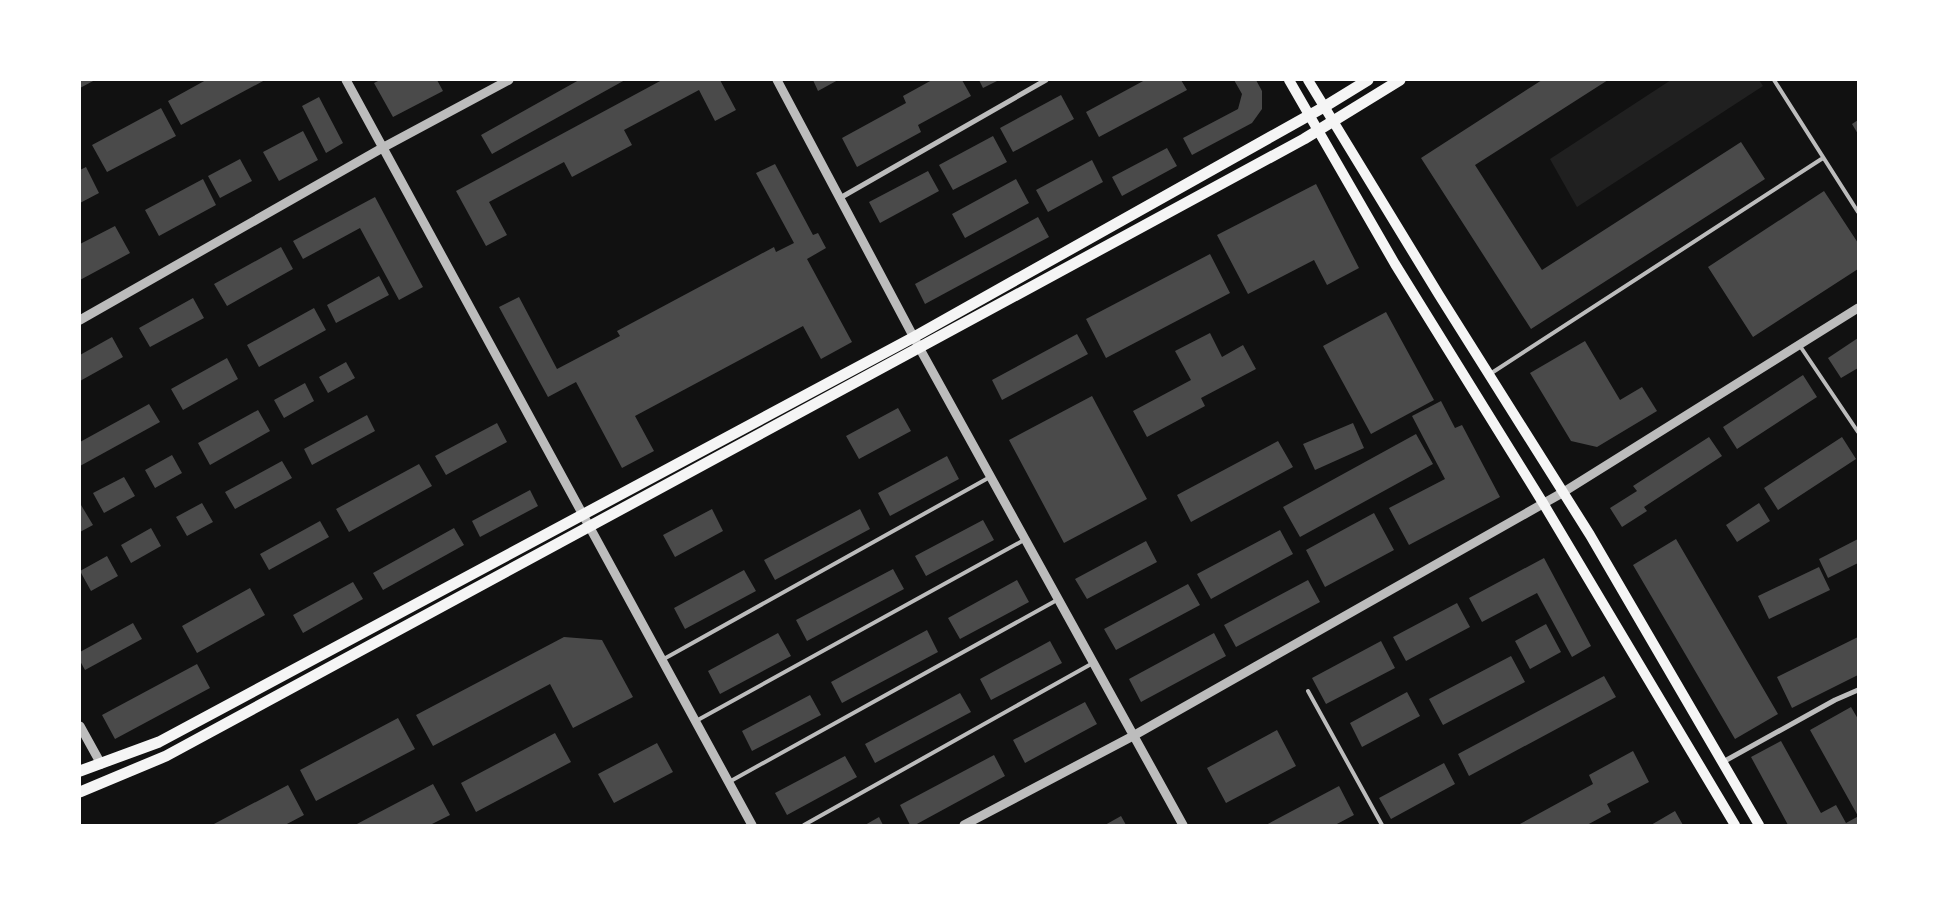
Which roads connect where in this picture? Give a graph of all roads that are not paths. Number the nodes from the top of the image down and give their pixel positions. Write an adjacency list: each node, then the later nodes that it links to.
1 (346, 80): 14 (street)
2 (509, 80): 14 (street)
3 (777, 80): 16 (street)
4 (1046, 80): 16 (street)
5 (1289, 80): 11 (main road)
6 (1308, 80): 10 (main road)
7 (1368, 80): 10 (main road)
8 (1400, 80): 12 (main road)
9 (1774, 80): 15 (lane)
10 (1324, 107): 11 (main road); 12 (main road)
11 (1310, 115): 13 (main road); 20 (main road)
12 (1333, 122): 13 (main road); 23 (main road)
13 (1319, 131): 22 (main road); 27 (main road)
14 (384, 147): 19 (street); 28 (street)
15 (1823, 158): 17 (lane); 23 (lane)
16 (840, 198): 20 (street)
17 (1858, 212)
18 (1858, 308): 21 (street)
19 (80, 320)
20 (914, 337): 22 (street); 28 (main road)
21 (1800, 346): 24 (lane); 26 (street)
22 (920, 349): 25 (street); 29 (main road)
23 (1488, 375): 26 (main road)
24 (1858, 432)
25 (991, 477): 30 (street); 32 (lane)
26 (1562, 493): 27 (street); 39 (main road)
27 (1543, 503): 38 (street); 49 (main road)
28 (582, 513): 29 (street); 40 (main road)
29 (589, 526): 32 (street); 43 (main road)
30 (1025, 540): 31 (street); 36 (lane)
31 (1058, 600): 33 (street); 42 (lane)
32 (662, 660): 36 (street)
33 (1093, 663): 38 (street); 45 (lane)
34 (1858, 690): 39 (street)
35 (1308, 691): 48 (lane)
36 (696, 721): 42 (street)
37 (80, 726): 40 (street)
38 (1133, 736): 46 (street); 47 (street)
39 (1723, 762): 50 (main road)
40 (101, 764): 41 (main road)
41 (80, 771)
42 (729, 782): 44 (street)
43 (80, 792)
44 (752, 825)
45 (804, 825)
46 (964, 825)
47 (1183, 825)
48 (1382, 825)
49 (1735, 825)
50 (1759, 825)

